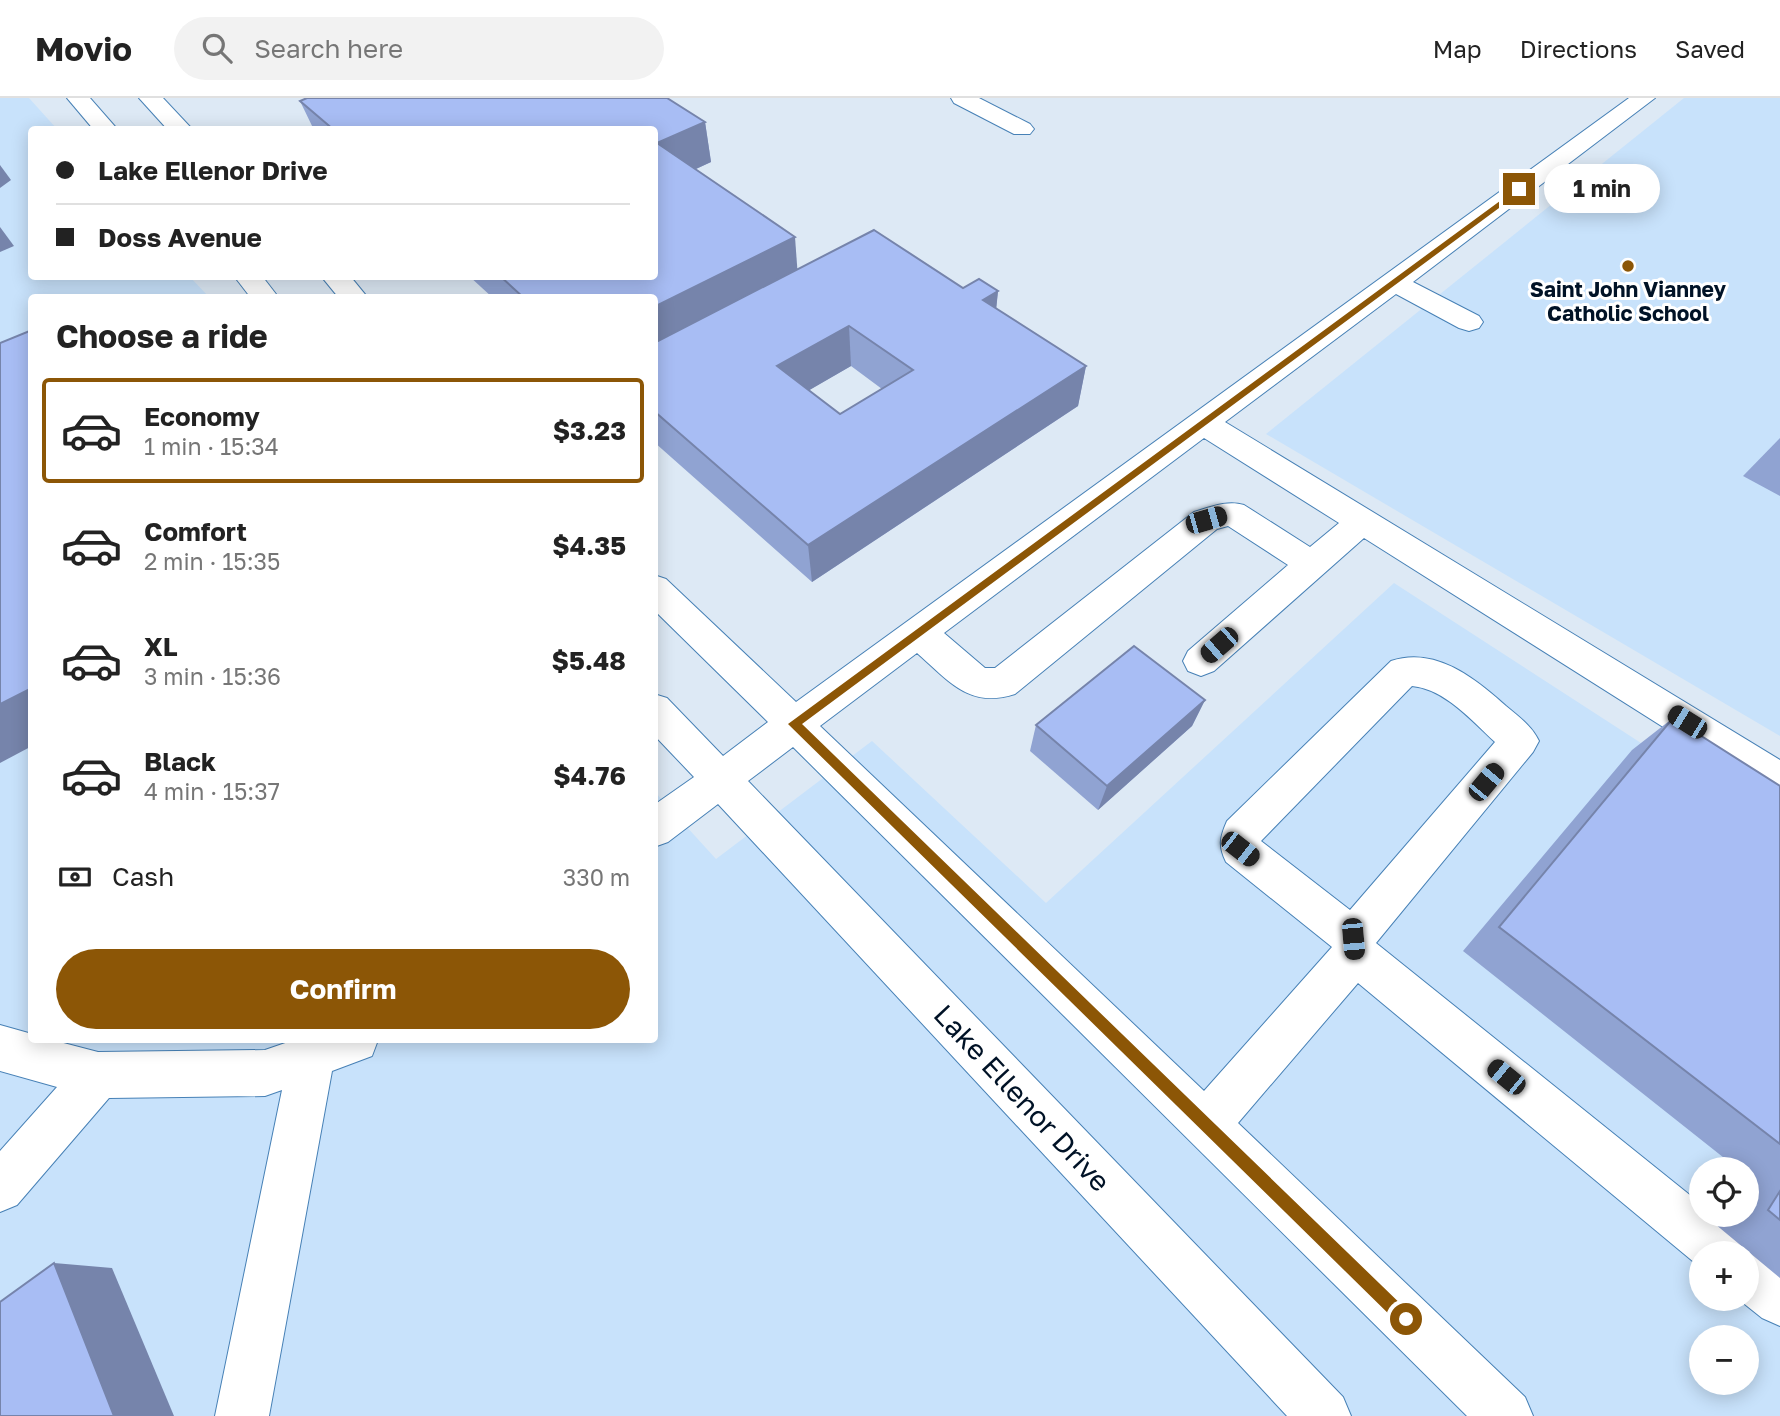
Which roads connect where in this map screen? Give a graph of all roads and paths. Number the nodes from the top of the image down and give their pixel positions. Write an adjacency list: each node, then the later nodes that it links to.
1 (78, 98): 7 (street)
2 (150, 98): 8 (street)
3 (962, 98): 9 (street)
4 (1005, 98): 6 (street)
5 (1644, 98): 12 (street)
6 (1042, 117)
7 (103, 126)
8 (175, 126)
9 (1022, 129)
10 (250, 280): 13 (street)
11 (338, 280): 14 (street)
12 (1393, 282): 15 (street); 16 (street)
13 (263, 294)
14 (351, 294)
15 (1469, 322)
16 (1203, 422): 17 (street); 20 (street)
17 (1362, 521): 18 (street); 25 (street)
18 (1312, 564): 20 (street); 21 (street)
19 (658, 592): 23 (street)
20 (918, 632): 23 (street)
21 (1201, 661)
22 (658, 713): 24 (street, Lake Ellenor Drive)
23 (794, 724): 24 (street); 31 (street)
24 (720, 779): 26 (street); 37 (street, Lake Ellenor Drive)
25 (1780, 780)
26 (658, 826)
27 (1354, 946): 27 (street); 31 (street); 33 (street)
28 (0, 1048): 30 (street)
29 (334, 1048): 30 (street); 36 (street)
30 (98, 1075): 32 (street)
31 (1206, 1125): 38 (street)
32 (0, 1188)
33 (1708, 1241)
34 (1759, 1283): 35 (street)
35 (1780, 1300)
36 (242, 1416)
37 (1324, 1416)
38 (1506, 1416)

